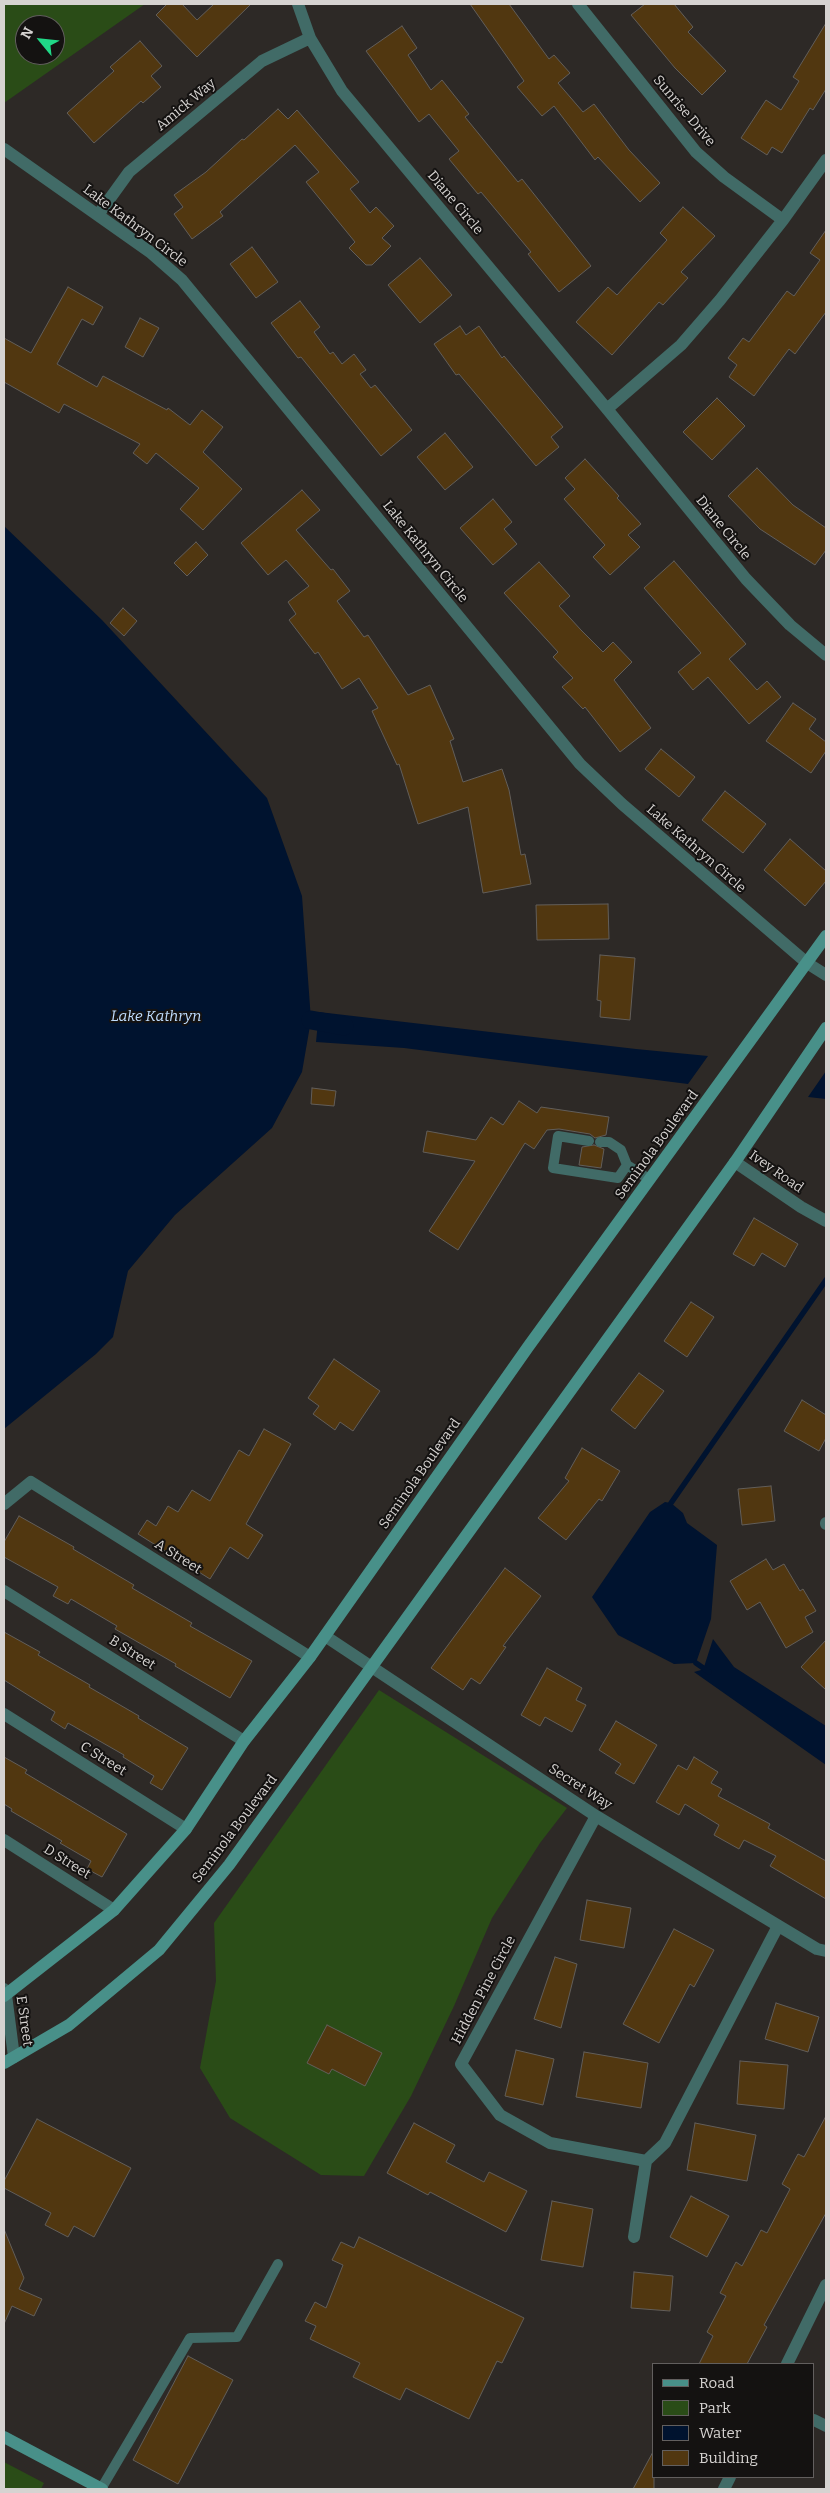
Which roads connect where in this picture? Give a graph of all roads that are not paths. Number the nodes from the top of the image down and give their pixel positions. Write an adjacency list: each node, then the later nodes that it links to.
1 (298, 4): 3 (street, Diane Circle)
2 (578, 4): 7 (street, Sunrise Drive)
3 (310, 38): 6 (street, Amick Way); 8 (street, Diane Circle)
4 (4, 149): 6 (street, Lake Kathryn Circle)
5 (826, 160): 7 (street)
6 (98, 215): 11 (street, Lake Kathryn Circle)
7 (783, 220): 8 (street)
8 (608, 409): 9 (street, Diane Circle)
9 (826, 655)
10 (826, 936): 11 (main road, Seminola Boulevard)
11 (807, 963): 12 (street, Lake Kathryn Circle); 18 (main road, Seminola Boulevard)
12 (826, 975)
13 (826, 1028): 16 (main road, Seminola Boulevard)
14 (589, 1140): 17 (lane)
15 (600, 1142): 17 (lane)
16 (735, 1162): 19 (street, Ivey Road); 24 (main road, Seminola Boulevard)
17 (627, 1165): 18 (lane)
18 (650, 1179): 22 (main road, Seminola Boulevard)
19 (826, 1221)
20 (4, 1504): 23 (street, A Street)
21 (4, 1591): 26 (street, B Street)
22 (325, 1636): 23 (main road, Seminola Boulevard); 24 (street, Secret Way)
23 (310, 1657): 26 (main road, Seminola Boulevard)
24 (370, 1668): 27 (street, Secret Way); 34 (main road, Seminola Boulevard)
25 (4, 1714): 28 (street, C Street)
26 (244, 1741): 28 (main road, Seminola Boulevard)
27 (596, 1816): 31 (street, Secret Way); 35 (street, Hidden Pine Circle)
28 (186, 1829): 30 (main road, Seminola Boulevard)
29 (4, 1840): 30 (street, D Street)
30 (114, 1910): 33 (main road, Seminola Boulevard)
31 (778, 1926): 32 (street, Secret Way); 35 (street)
32 (826, 1952)
33 (5, 1994): 34 (street, E Street)
34 (9, 2060)
35 (646, 2161): 36 (street)
36 (634, 2237)
37 (278, 2264): 41 (lane)
38 (826, 2285): 39 (street)
39 (787, 2363)
40 (4, 2437): 41 (main road)
41 (102, 2489)

